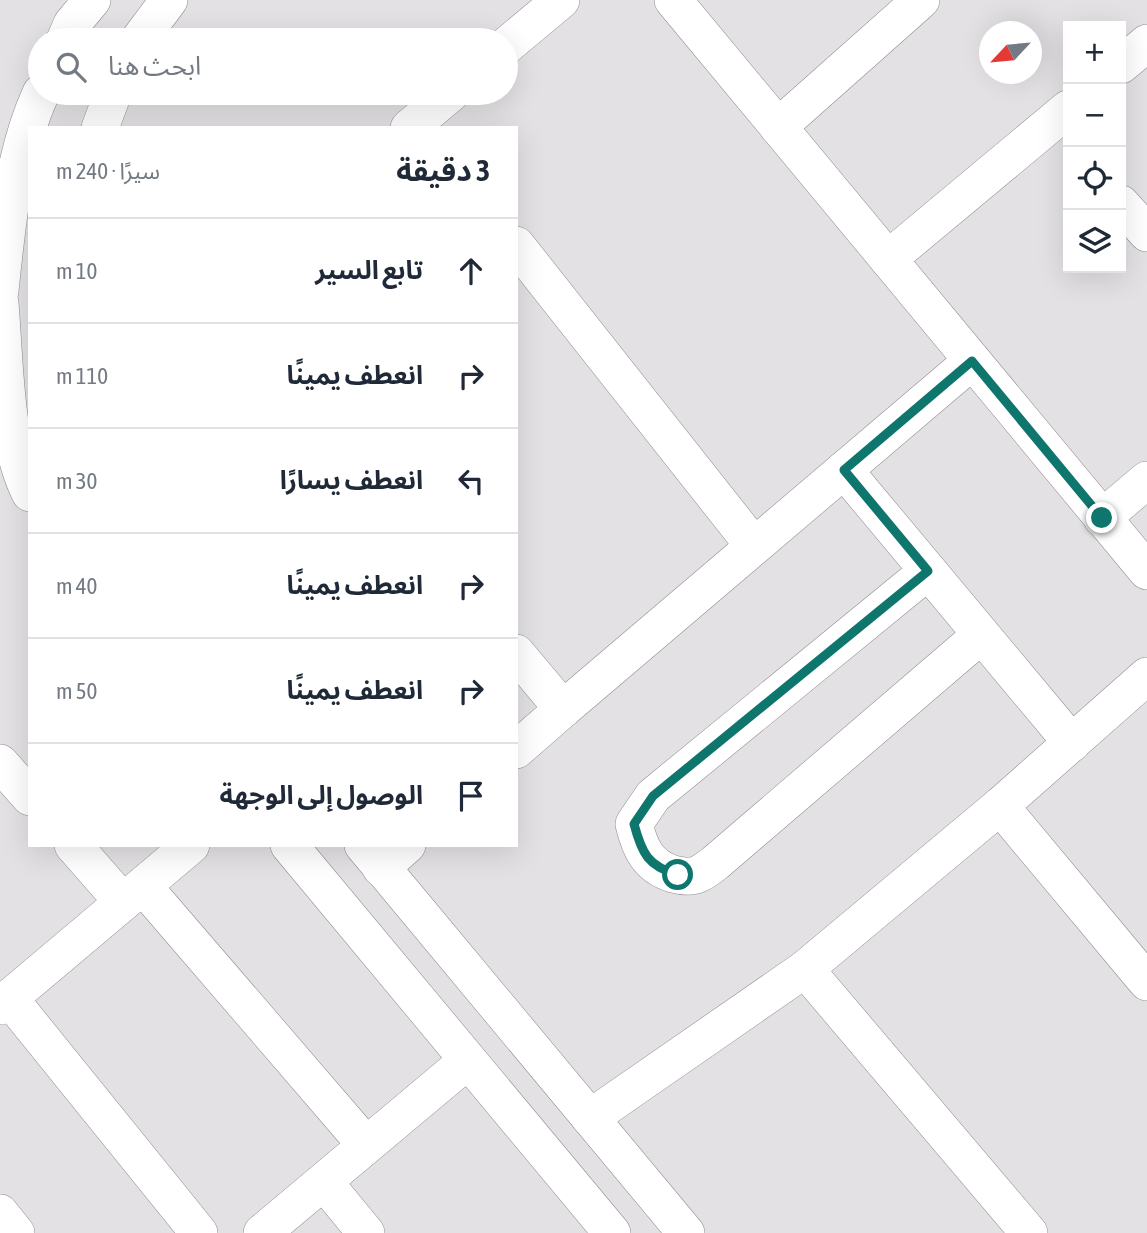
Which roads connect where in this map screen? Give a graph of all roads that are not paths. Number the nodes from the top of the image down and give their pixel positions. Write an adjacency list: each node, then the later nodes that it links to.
1 (92, 0): 6 (street)
2 (169, 0): 7 (street)
3 (561, 0): 8 (street)
4 (673, 0): 19 (street)
5 (920, 0): 19 (street)
6 (70, 28)
7 (148, 28)
8 (518, 36)
9 (1147, 43): 10 (street)
10 (1126, 61)
11 (36, 105): 15 (street)
12 (109, 105): 16 (street)
13 (438, 105): 14 (street)
14 (417, 125)
15 (28, 126)
16 (101, 126)
17 (1062, 126): 23 (street)
18 (28, 127): 24 (street)
19 (778, 127): 23 (street)
20 (1126, 210): 21 (street)
21 (1147, 233)
22 (518, 247): 31 (street)
23 (888, 259): 26 (street)
24 (0, 291)
25 (0, 303): 29 (street)
26 (972, 361): 27 (street); 30 (street)
27 (844, 470): 31 (street); 32 (street)
28 (1147, 480): 30 (street)
29 (28, 488)
30 (1102, 518): 33 (street)
31 (754, 546): 37 (street)
32 (928, 571): 34 (street); 34 (street)
33 (1147, 572)
34 (981, 635): 38 (street)
35 (518, 655): 37 (street)
36 (1147, 676): 38 (street)
37 (563, 709): 39 (street)
38 (1072, 743): 42 (street)
39 (518, 748)
40 (0, 763): 41 (street)
41 (28, 795)
42 (1000, 806): 48 (street); 49 (street)
43 (75, 847): 47 (street)
44 (189, 847): 47 (street)
45 (291, 847): 51 (street)
46 (384, 853): 52 (street)
47 (133, 894): 50 (street); 53 (street)
48 (806, 969): 52 (street); 62 (street)
49 (1147, 982)
50 (5, 1002): 57 (street)
51 (467, 1061): 53 (street); 60 (street)
52 (590, 1118): 61 (street)
53 (366, 1145): 54 (street)
54 (324, 1182): 58 (street); 59 (street)
55 (0, 1213): 56 (street)
56 (16, 1233)
57 (199, 1233)
58 (262, 1233)
59 (366, 1233)
60 (611, 1233)
61 (686, 1233)
62 (1029, 1233)

